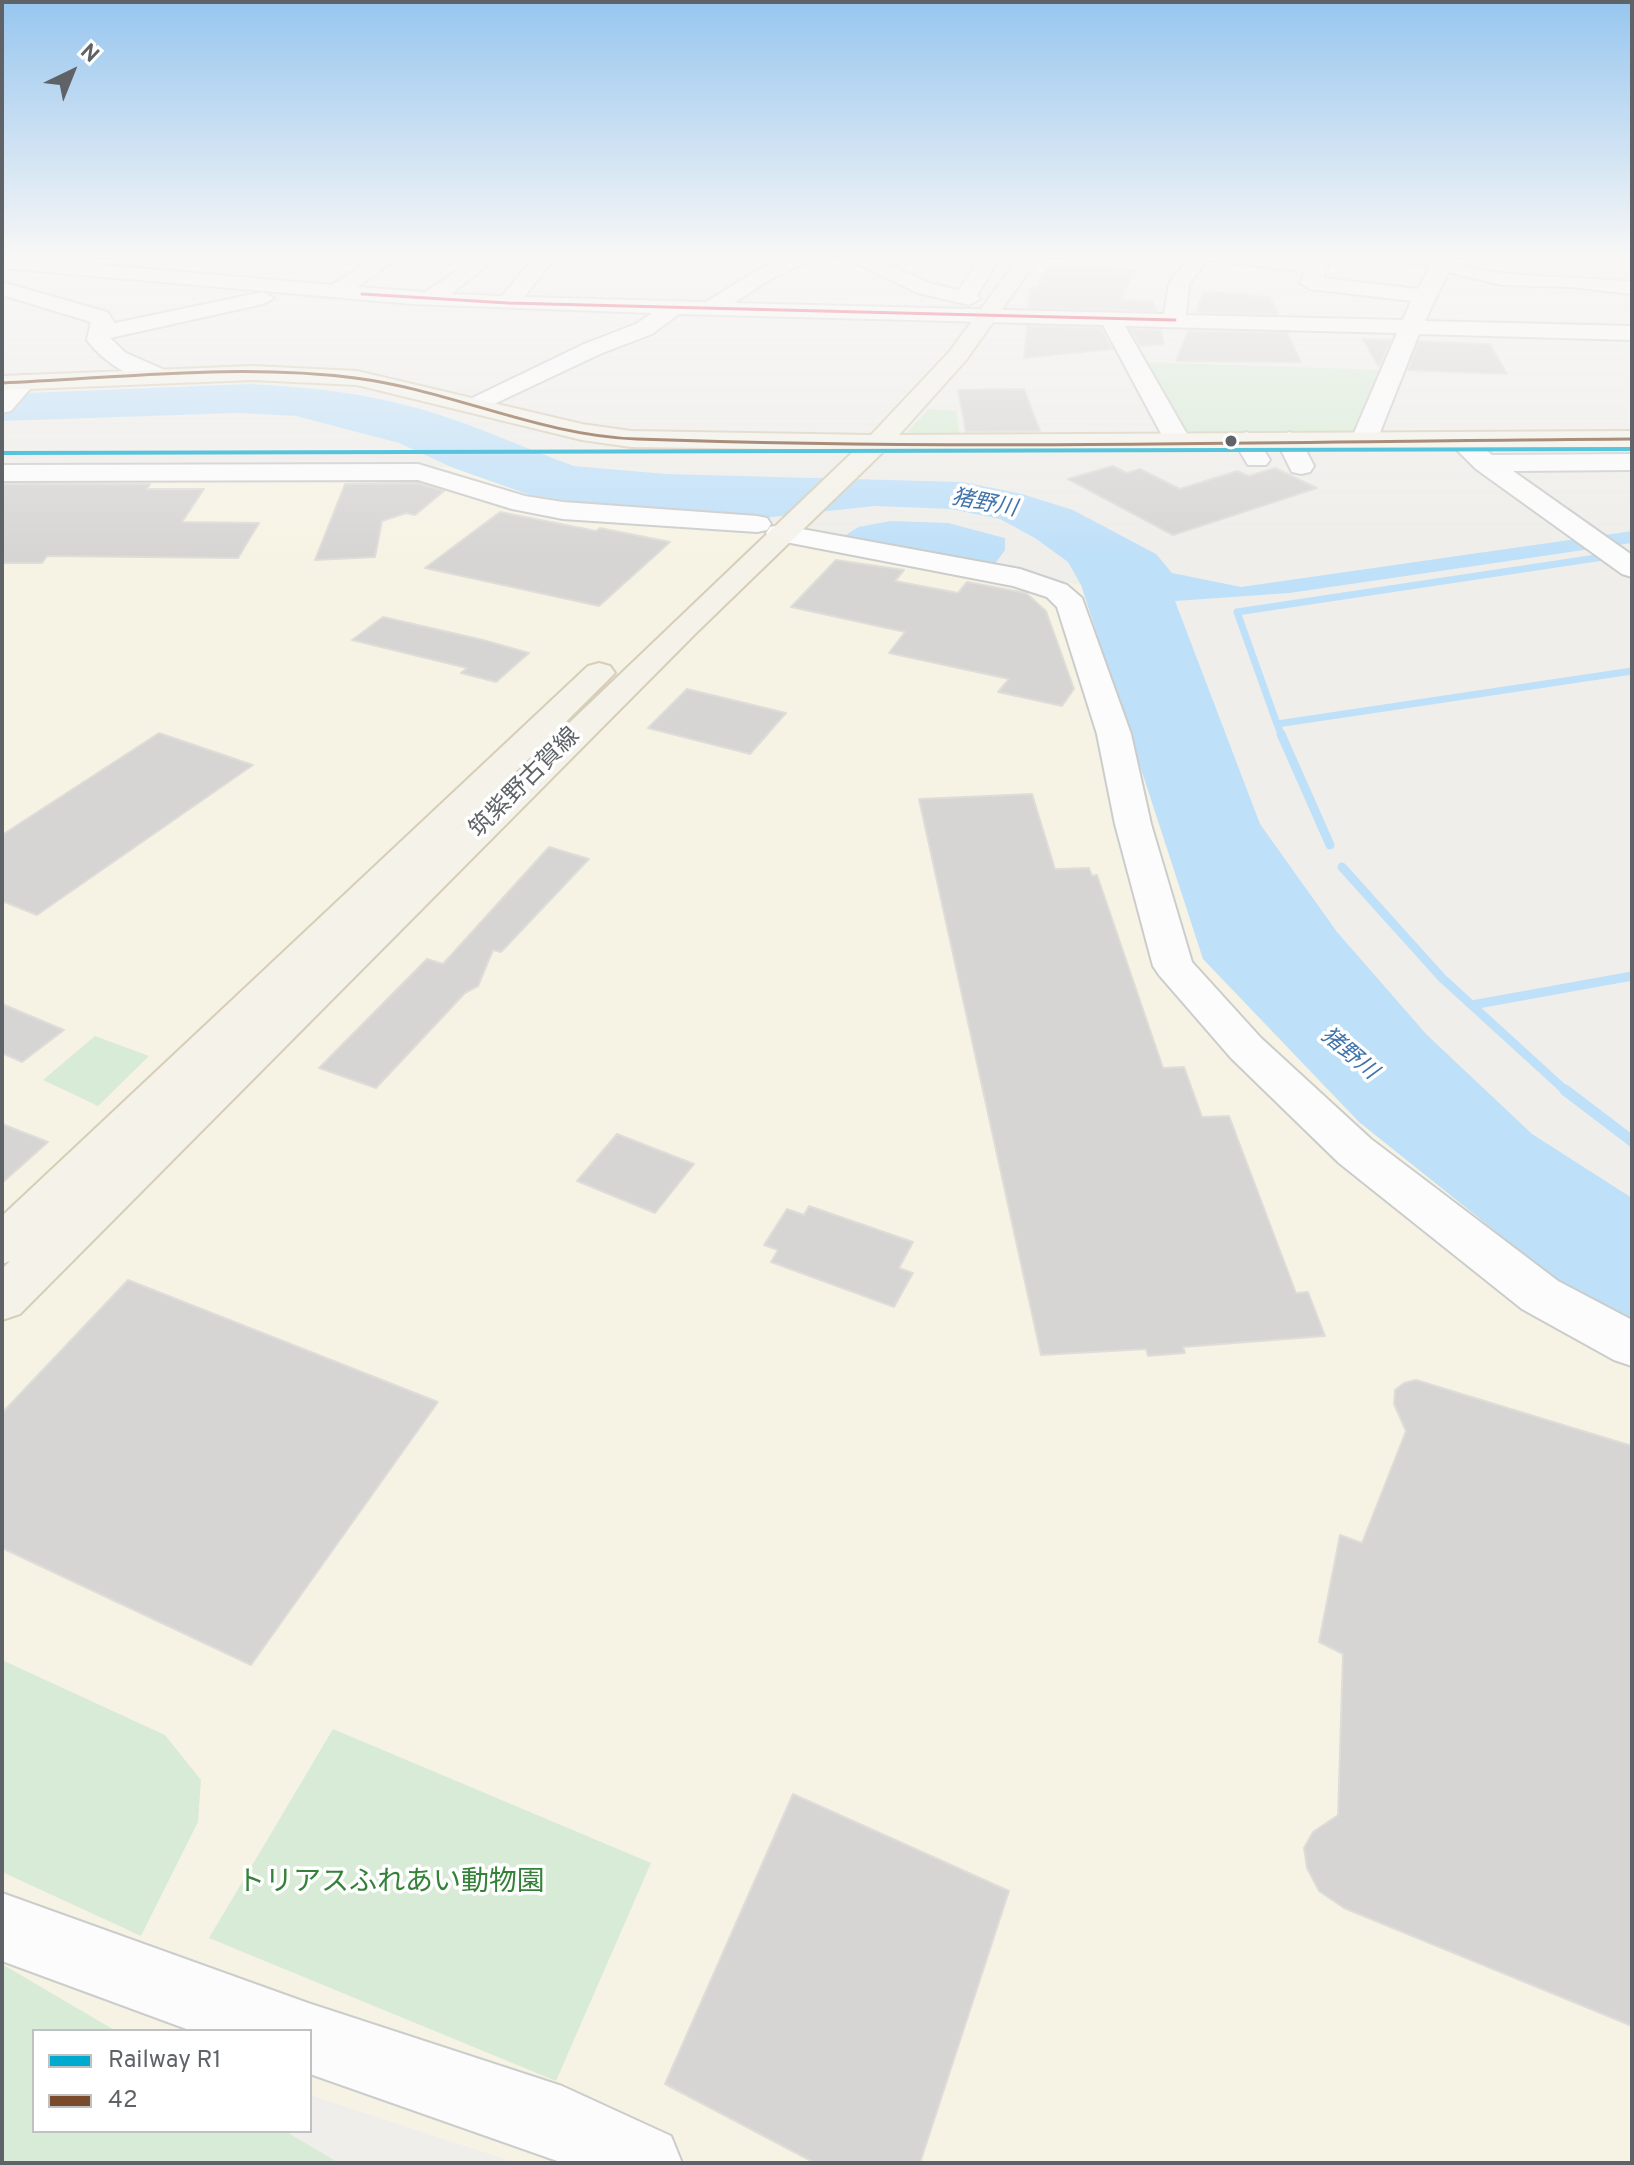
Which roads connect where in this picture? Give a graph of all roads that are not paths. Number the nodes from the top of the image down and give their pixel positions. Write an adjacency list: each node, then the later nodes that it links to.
1 (113, 354): 7 (street)
2 (582, 354): 9 (street)
3 (934, 354): 17 (main road, 筑紫野古賀線)
4 (942, 354): 16 (main road, 筑紫野古賀線)
5 (1130, 354): 15 (street)
6 (1399, 354): 12 (street)
7 (159, 376): 8 (main road); 9 (main road)
8 (11, 390)
9 (475, 406): 17 (main road)
10 (1632, 439): 14 (main road)
11 (1289, 440): 12 (main road); 15 (main road); 21 (street)
12 (1364, 440): 13 (main road)
13 (1421, 440): 14 (main road); 20 (street)
14 (1460, 440): 19 (street)
15 (1178, 441): 16 (main road)
16 (878, 443): 17 (main road)
17 (842, 457): 23 (main road, 筑紫野古賀線)
18 (1632, 462): 19 (street)
19 (1485, 463): 24 (street)
20 (1441, 464)
21 (1301, 466)
22 (2, 473): 23 (street)
23 (776, 523): 25 (main road, 筑紫野古賀線); 26 (main road, 筑紫野古賀線); 27 (street)
24 (1632, 568)
25 (2, 1245)
26 (2, 1300)
27 (1632, 1345)
28 (2, 1927): 29 (street)
29 (283, 2029)
30 (312, 2039): 31 (street)
31 (644, 2163)

